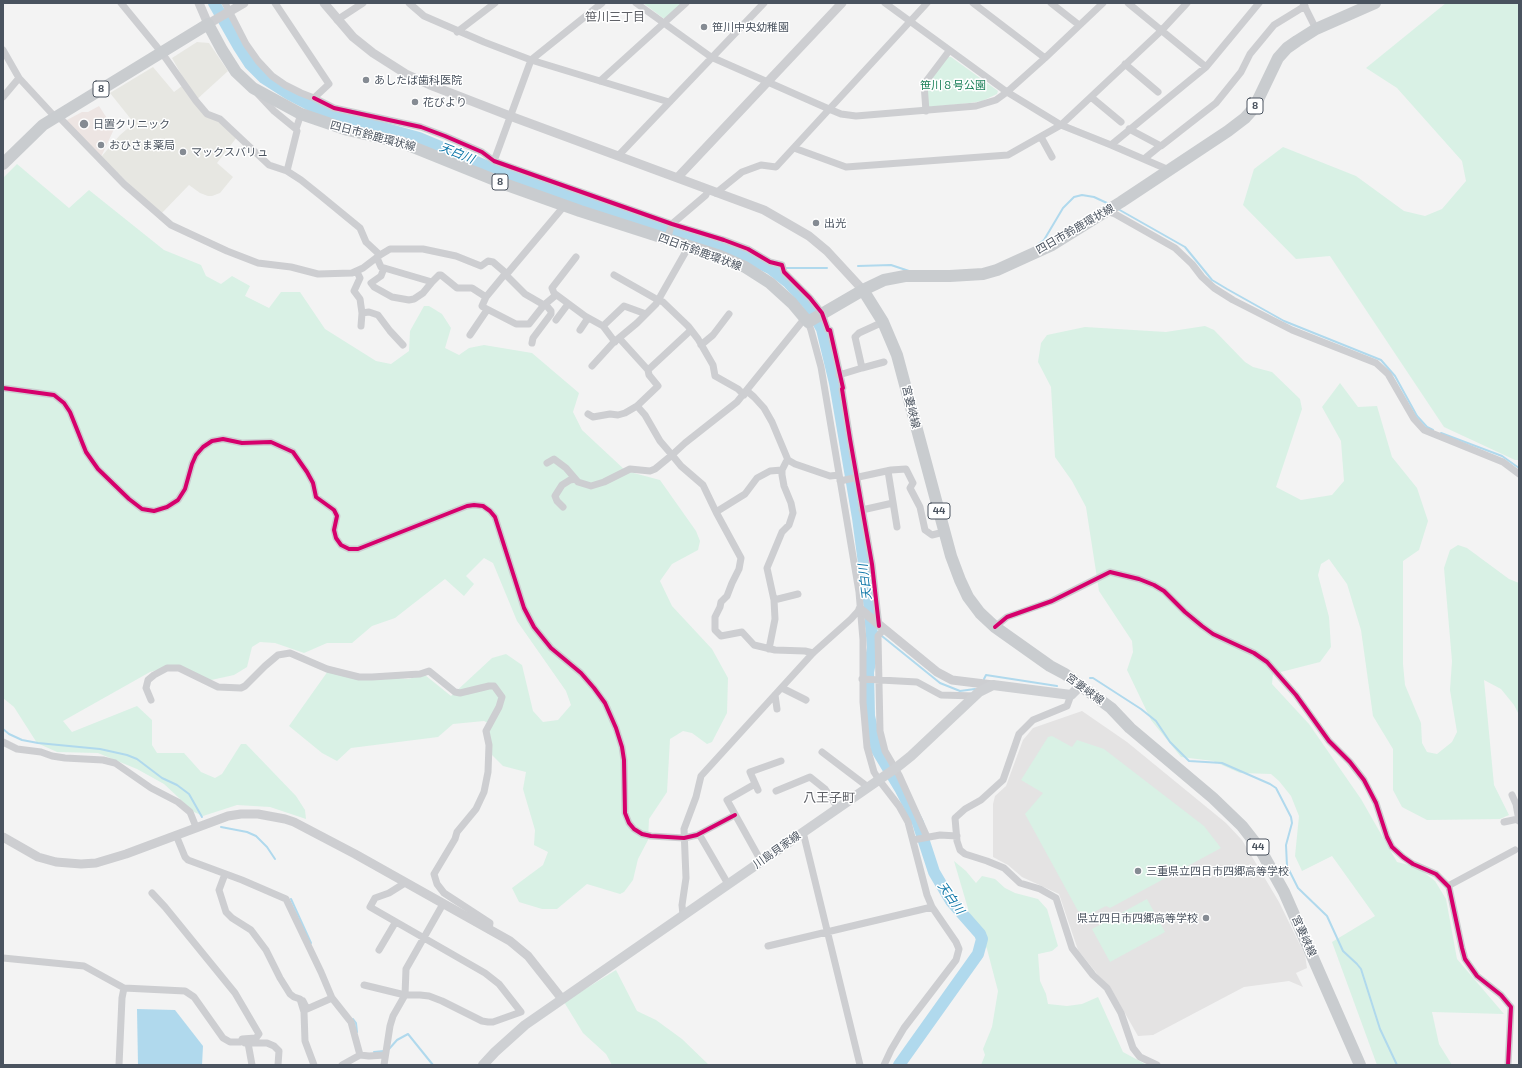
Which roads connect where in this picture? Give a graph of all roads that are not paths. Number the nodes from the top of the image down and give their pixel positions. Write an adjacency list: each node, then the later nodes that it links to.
1 (120, 3): 36 (street)
2 (200, 3): 29 (street)
3 (225, 3): 25 (street)
4 (244, 3): 25 (street)
5 (275, 3): 50 (street)
6 (324, 3): 26 (street)
7 (363, 3): 26 (street)
8 (409, 3): 33 (street)
9 (495, 3): 33 (street)
10 (602, 3): 39 (street)
11 (636, 3): 28 (street)
12 (686, 3): 28 (street)
13 (764, 3): 37 (street)
14 (842, 3): 44 (street)
15 (886, 3): 27 (street)
16 (927, 3): 27 (street)
17 (973, 3): 38 (street)
18 (1051, 3): 30 (street)
19 (1103, 3): 30 (street)
20 (1128, 3): 32 (street)
21 (1187, 3): 32 (street)
22 (1259, 3): 41 (street)
23 (1376, 3): 31 (main road, 四日市鈴鹿環状線 / 8)
24 (1304, 4): 31 (street); 63 (street)
25 (229, 12): 29 (street); 50 (street)
26 (337, 20): 55 (street)
27 (909, 21): 34 (street); 52 (street)
28 (664, 23): 37 (street); 43 (street)
29 (208, 24): 36 (main road, 8); 45 (main road, 四日市鈴鹿環状線 / 8)
30 (1079, 25): 38 (street)
31 (1316, 29): 70 (main road, 四日市鈴鹿環状線 / 8)
32 (1161, 31): 40 (street); 41 (street)
33 (458, 32): 39 (street)
34 (949, 51): 46 (street); 53 (street)
35 (4, 53): 42 (street)
36 (162, 53): 56 (main road, 8); 71 (street)
37 (712, 57): 44 (street); 51 (street)
38 (1045, 58): 46 (street)
39 (531, 60): 43 (street); 55 (street)
40 (1125, 64): 47 (street); 49 (street)
41 (1206, 67): 60 (street)
42 (19, 78): 48 (street); 56 (street)
43 (600, 80): 51 (street)
44 (768, 82): 52 (street); 72 (street)
45 (253, 88): 54 (main road, 四日市鈴鹿環状線 / 8); 59 (street)
46 (1007, 92): 53 (street); 58 (street)
47 (1158, 92)
48 (3, 97)
49 (1091, 97): 57 (street); 58 (street)
50 (314, 98): 68 (street)
51 (669, 102): 65 (street)
52 (829, 109): 53 (street); 64 (street)
53 (926, 111)
54 (301, 114): 59 (street); 74 (main road, 四日市鈴鹿環状線 / 8)
55 (510, 116): 65 (street); 68 (street)
56 (56, 117): 69 (main road, 8); 82 (street)
57 (1121, 122)
58 (1061, 125): 61 (street); 62 (street)
59 (296, 129): 71 (street)
60 (1129, 129): 62 (street); 63 (street)
61 (1041, 136): 64 (street); 66 (street)
62 (1111, 145): 67 (street)
63 (1160, 146): 67 (street)
64 (794, 148): 73 (street)
65 (618, 156): 72 (street)
66 (1052, 158)
67 (1144, 159): 70 (street)
68 (494, 161): 76 (street)
69 (3, 164)
70 (1169, 170): 75 (main road, 四日市鈴鹿環状線 / 8)
71 (287, 171): 79 (street)
72 (678, 177): 73 (street)
73 (712, 191): 76 (street); 86 (street)
74 (565, 205): 77 (main road, 四日市鈴鹿環状線 / 8); 83 (street)
75 (1108, 210): 86 (main road, 四日市鈴鹿環状線 / 8); 124 (street)
76 (672, 224): 77 (street); 96 (street)
77 (667, 239): 78 (main road, 四日市鈴鹿環状線 / 8)
78 (689, 246): 89 (street); 99 (main road, 四日市鈴鹿環状線 / 8)
79 (378, 256): 81 (street); 82 (street); 83 (street)
80 (576, 257): 87 (street)
81 (384, 268): 85 (street); 85 (street)
82 (357, 272): 93 (street)
83 (507, 274): 88 (street); 91 (street)
84 (614, 275): 89 (street)
85 (432, 282): 88 (street)
86 (863, 290): 96 (main road, 四日市鈴鹿環状線 / 8); 100 (main road, 宮妻峡線 / 44)
87 (556, 296): 90 (street); 91 (street)
88 (486, 297): 92 (street)
89 (658, 300): 94 (street); 104 (street)
90 (568, 304): 97 (street); 98 (street)
91 (545, 305): 92 (street); 107 (street)
92 (487, 310): 105 (street)
93 (362, 313): 101 (street); 109 (street)
94 (646, 314): 102 (street); 106 (street)
95 (729, 314): 108 (street)
96 (821, 314): 99 (main road, 四日市鈴鹿環状線 / 8); 114 (street)
97 (588, 318): 102 (street); 103 (street)
98 (556, 320)
99 (806, 320): 116 (street); 127 (street)
100 (883, 322): 112 (street); 133 (main road, 宮妻峡線 / 44)
101 (361, 326)
102 (603, 326): 106 (street)
103 (580, 330)
104 (691, 330): 108 (street); 113 (street)
105 (470, 335)
106 (617, 340): 111 (street); 113 (street)
107 (532, 343)
108 (701, 344): 116 (street)
109 (403, 345)
110 (884, 362): 112 (street)
111 (592, 366)
112 (862, 368): 114 (street)
113 (648, 370): 117 (street)
114 (839, 375): 125 (street)
115 (3, 388): 171 (street)
116 (745, 393): 119 (street); 120 (street)
117 (637, 406): 118 (street); 119 (street)
118 (588, 414)
119 (672, 455): 126 (street); 131 (street)
120 (788, 460): 122 (street); 127 (street)
121 (547, 463): 126 (street)
122 (782, 470): 131 (street); 135 (street)
123 (888, 471): 125 (street); 128 (street); 133 (street)
124 (1519, 474)
125 (856, 478): 127 (street); 130 (street)
126 (575, 479): 129 (street)
127 (841, 479): 136 (street)
128 (893, 503): 130 (street); 132 (street)
129 (563, 507)
130 (862, 510): 138 (street)
131 (716, 512): 139 (street)
132 (897, 526)
133 (944, 532): 137 (main road, 宮妻峡線 / 44)
134 (798, 594): 135 (street)
135 (774, 600): 139 (street)
136 (860, 609): 138 (street); 140 (street); 141 (street)
137 (995, 628): 144 (main road, 宮妻峡線 / 44); 178 (street)
138 (881, 631): 142 (street); 143 (street)
139 (769, 648): 140 (street)
140 (813, 653): 145 (street)
141 (863, 679): 142 (street); 156 (street)
142 (879, 680): 148 (street); 155 (street)
143 (993, 685): 147 (main road); 148 (main road, 川島貝家線)
144 (1080, 686): 147 (main road); 210 (main road, 宮妻峡線 / 44)
145 (782, 688): 146 (street); 150 (street)
146 (775, 695): 151 (street); 171 (street)
147 (1071, 695): 168 (street)
148 (975, 696): 155 (main road, 川島貝家線)
149 (150, 700): 184 (street)
150 (806, 700)
151 (777, 710)
152 (3, 742): 164 (street)
153 (822, 752): 157 (street)
154 (781, 761): 161 (street)
155 (896, 768): 156 (main road, 川島貝家線); 170 (street)
156 (879, 780): 157 (main road, 川島貝家線); 172 (street)
157 (868, 787): 160 (main road, 川島貝家線)
158 (776, 791): 160 (street)
159 (1512, 795): 162 (street)
160 (838, 808): 165 (main road, 川島貝家線)
161 (735, 815): 166 (street); 174 (street)
162 (1518, 820): 163 (street)
163 (1504, 822)
164 (196, 828): 167 (street); 176 (street)
165 (803, 832): 174 (main road, 川島貝家線); 185 (street)
166 (699, 834): 171 (street); 177 (street)
167 (176, 835): 169 (street); 175 (street)
168 (957, 836): 170 (street); 209 (street)
169 (3, 837)
170 (927, 837): 172 (street)
171 (684, 838): 182 (street)
172 (913, 840): 181 (street)
173 (1515, 850): 178 (street)
174 (761, 861): 177 (main road, 川島貝家線)
175 (225, 874): 193 (street); 194 (street)
176 (405, 883): 180 (street); 183 (street)
177 (728, 884): 182 (main road, 川島貝家線)
178 (1448, 886): 196 (street)
179 (152, 893): 197 (street)
180 (443, 904): 184 (street); 186 (street)
181 (932, 907): 185 (street); 208 (street)
182 (683, 915): 195 (main road, 川島貝家線)
183 (395, 922): 186 (street); 188 (street)
184 (490, 930): 195 (street)
185 (827, 932): 187 (street); 207 (street)
186 (423, 938): 192 (street); 192 (street)
187 (768, 946)
188 (379, 950)
189 (3, 958): 191 (street)
190 (364, 985): 192 (street)
191 (124, 988): 197 (street); 200 (street)
192 (405, 995): 199 (street)
193 (332, 998): 194 (street); 198 (street)
194 (300, 999): 203 (street)
195 (562, 999): 206 (main road, 川島貝家線)
196 (1515, 1008): 211 (street)
197 (245, 1043): 201 (street); 202 (street)
198 (360, 1055): 199 (street); 204 (street)
199 (385, 1055): 205 (street)
200 (119, 1065)
201 (252, 1065)
202 (278, 1065)
203 (314, 1065)
204 (342, 1065)
205 (384, 1065)
206 (483, 1065)
207 (860, 1065)
208 (884, 1065)
209 (1157, 1065)
210 (1360, 1065)
211 (1508, 1065)

